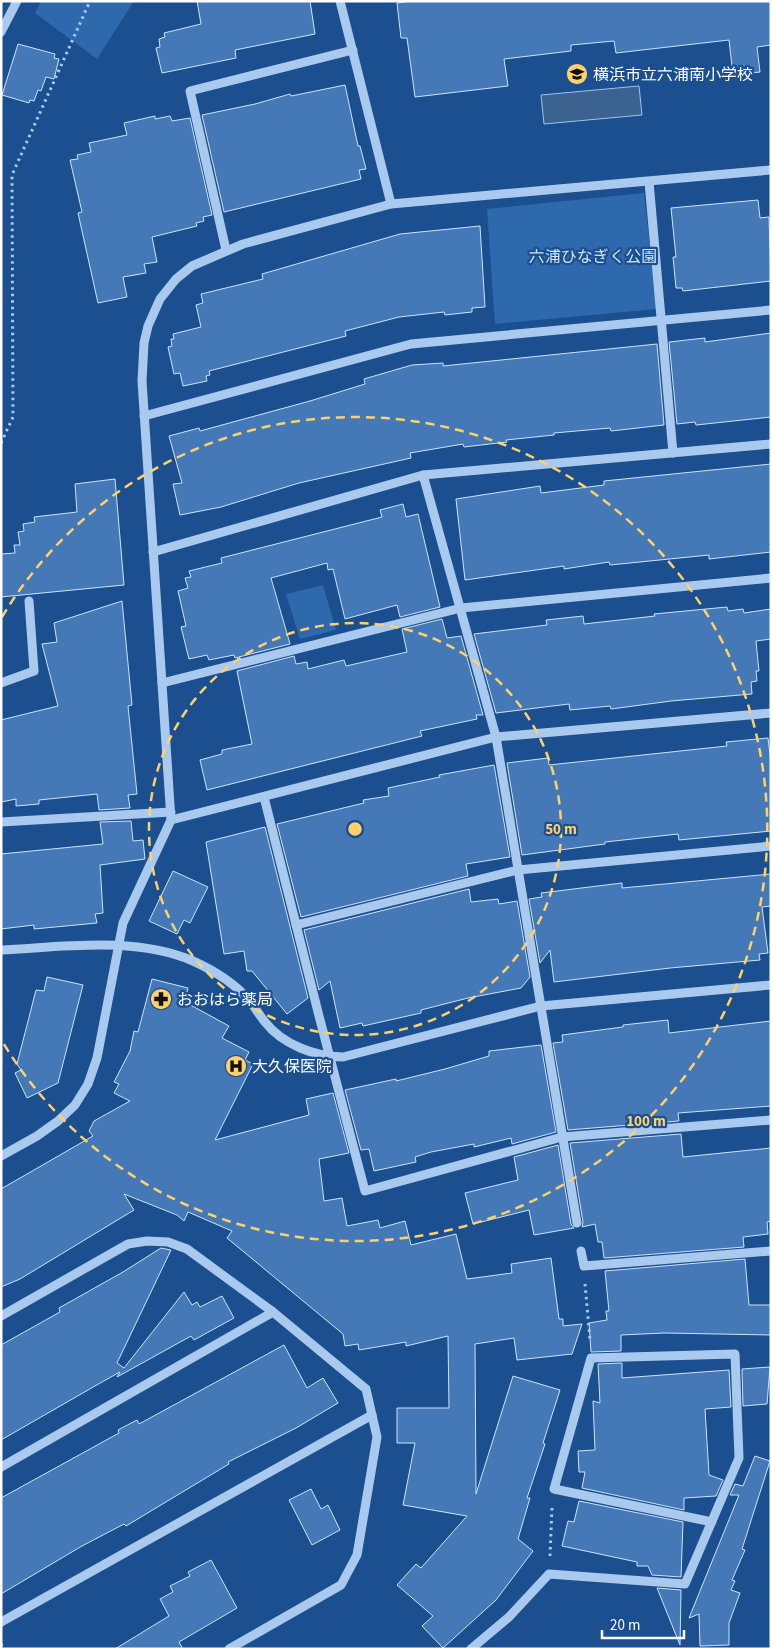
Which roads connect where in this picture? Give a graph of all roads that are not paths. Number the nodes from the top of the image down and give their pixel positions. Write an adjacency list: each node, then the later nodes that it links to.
1 (17, 1): 3 (street)
2 (340, 1): 4 (street)
3 (1, 32)
4 (353, 50): 7 (street); 8 (street)
5 (771, 170): 6 (street)
6 (649, 182): 7 (street); 10 (street)
7 (391, 204): 8 (street)
8 (226, 250): 11 (street)
9 (771, 310): 10 (street)
10 (662, 319): 11 (street); 13 (street)
11 (144, 416): 15 (street)
12 (771, 444): 13 (street)
13 (673, 453): 14 (street)
14 (423, 475): 15 (street); 18 (street)
15 (153, 552): 20 (street)
16 (771, 578): 18 (street)
17 (29, 601): 19 (street)
18 (461, 608): 20 (street); 22 (street)
19 (1, 683)
20 (162, 683): 24 (street)
21 (771, 713): 22 (street)
22 (496, 737): 23 (street); 27 (street)
23 (264, 797): 24 (street); 28 (street)
24 (171, 816): 25 (street); 29 (street)
25 (1, 822)
26 (771, 846): 27 (street)
27 (518, 870): 28 (street); 32 (street)
28 (296, 925): 33 (street)
29 (117, 945): 30 (street); 33 (street); 36 (street)
30 (1, 950)
31 (771, 985): 32 (street)
32 (541, 1006): 33 (street); 35 (street)
33 (330, 1057): 35 (street)
34 (771, 1120): 35 (street)
35 (562, 1137): 37 (street)
36 (1, 1156)
37 (577, 1223)
38 (581, 1251): 39 (street)
39 (771, 1251)
40 (273, 1312): 41 (street); 42 (street); 43 (street)
41 (1, 1316)
42 (372, 1415): 45 (street); 46 (street)
43 (1, 1467)
44 (712, 1522): 44 (street); 47 (street)
45 (1, 1622)
46 (230, 1649)
47 (471, 1649)

